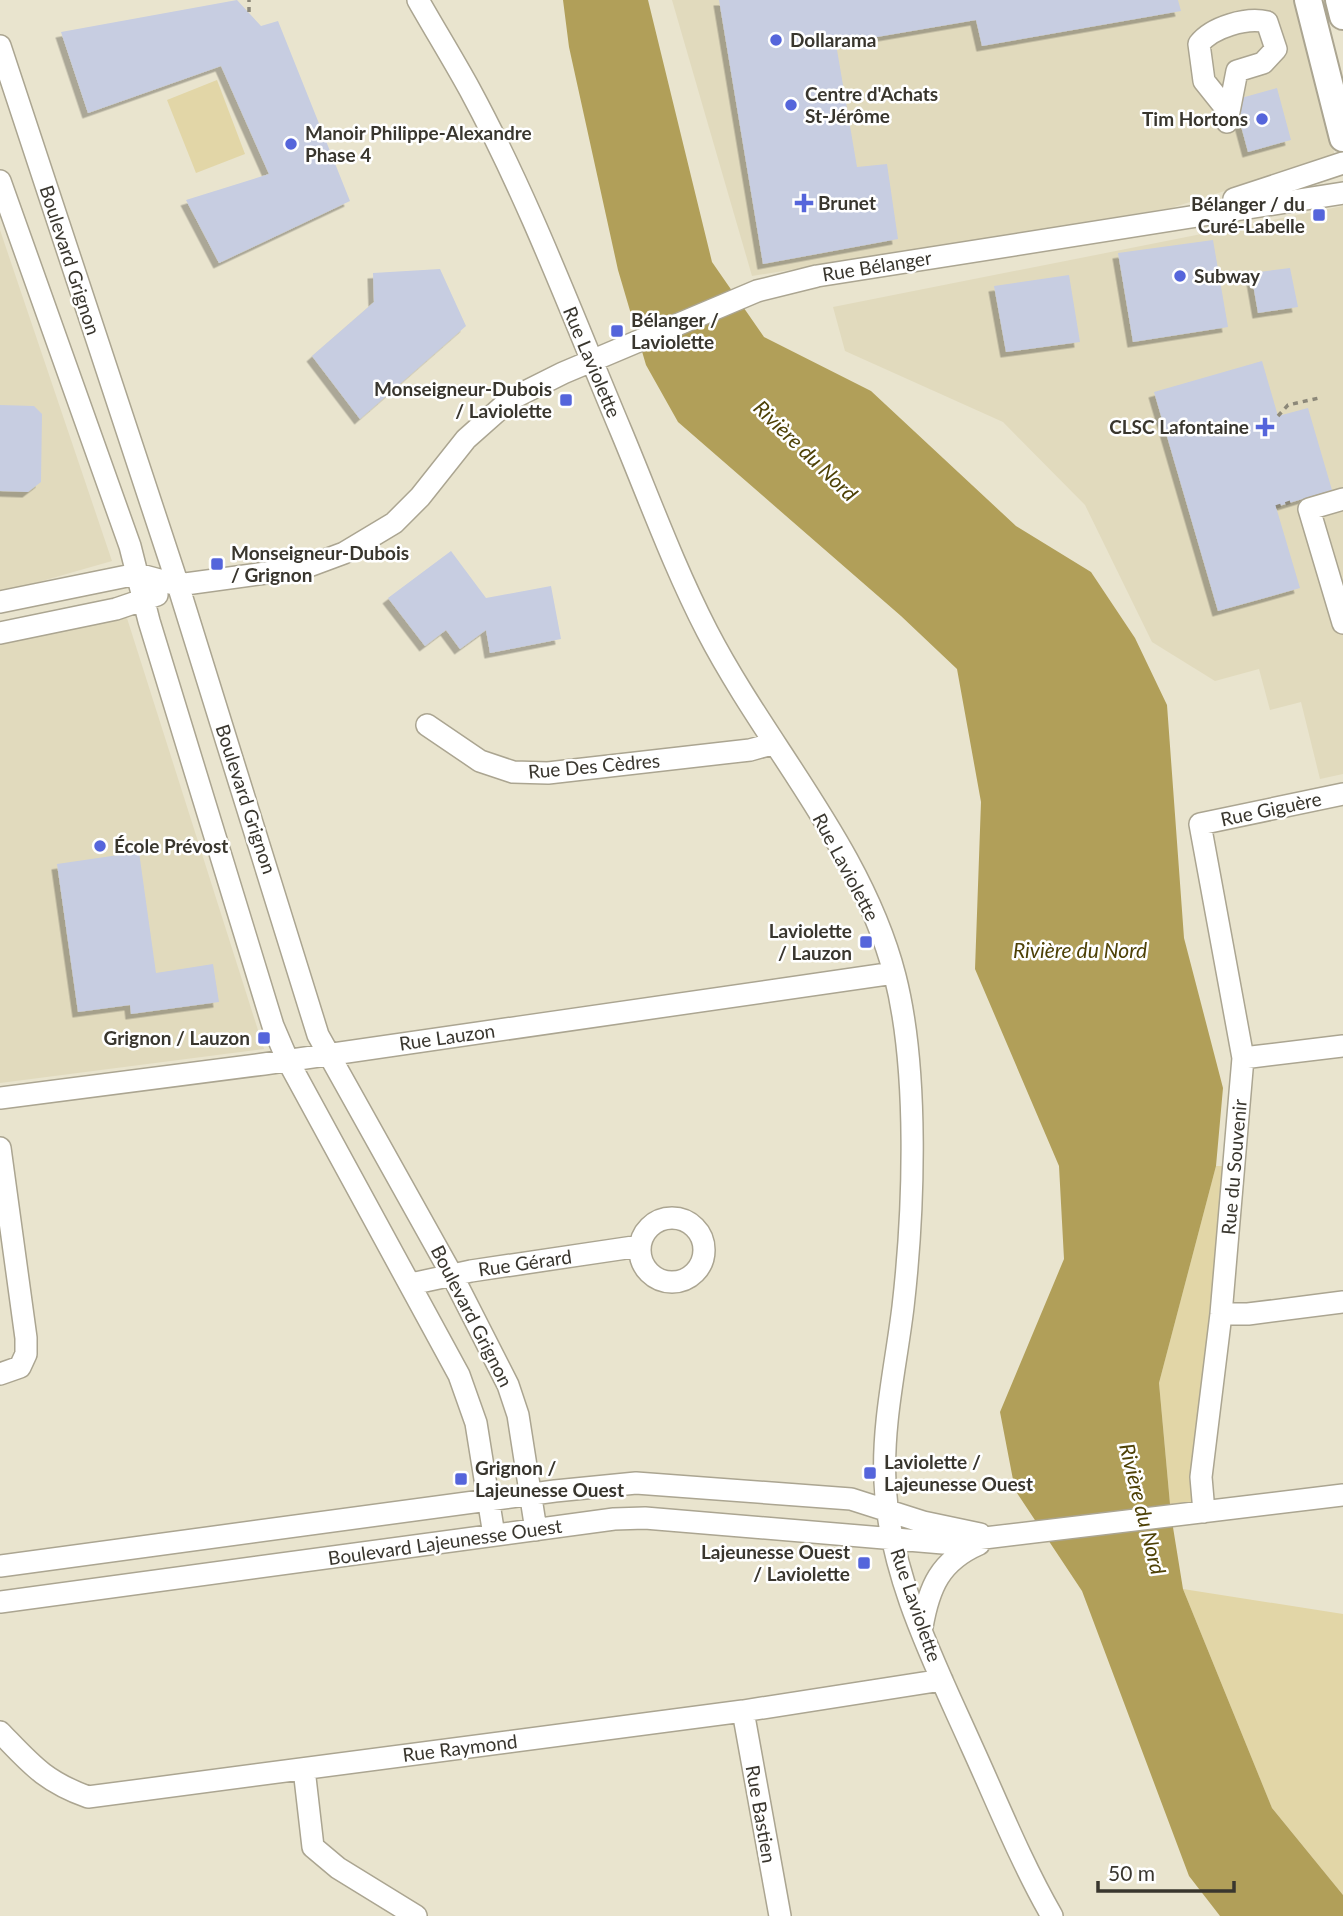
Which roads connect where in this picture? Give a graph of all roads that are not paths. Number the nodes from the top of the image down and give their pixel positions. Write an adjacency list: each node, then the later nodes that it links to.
1 (418, 0): 13 (street, Rue Laviolette)
2 (1308, 0): 8 (main road)
3 (1339, 0): 4 (main road)
4 (1343, 16)
5 (0, 46): 6 (street, Boulevard Grignon)
6 (8, 96): 16 (street, Boulevard Grignon)
7 (1226, 114): 7 (street)
8 (1343, 138)
9 (1343, 163): 12 (street, Rue Bélanger)
10 (0, 181): 15 (street, Boulevard Grignon)
11 (1343, 193): 12 (street, Rue Bélanger)
12 (1175, 219): 13 (street, Rue Bélanger)
13 (592, 361): 16 (street, Rue Bélanger); 22 (street, Rue Laviolette)
14 (1343, 499): 19 (street)
15 (137, 574): 16 (street); 17 (street); 18 (street, Boulevard Grignon)
16 (178, 584): 18 (street); 27 (street, Boulevard Grignon)
17 (0, 602)
18 (144, 602): 20 (street); 29 (street, Boulevard Grignon)
19 (1343, 622)
20 (0, 633)
21 (428, 725): 22 (street, Rue Des Cèdres)
22 (772, 744): 25 (street, Rue Laviolette)
23 (1343, 794): 24 (street, Rue Giguère)
24 (1199, 824): 28 (street, Rue du Souvenir)
25 (894, 973): 27 (street, Rue Lauzon); 41 (street, Rue Laviolette)
26 (1343, 1046): 28 (street)
27 (329, 1054): 29 (street, Rue Lauzon); 33 (street, Boulevard Grignon)
28 (1243, 1058): 36 (street, Rue du Souvenir)
29 (288, 1061): 30 (street, Rue Lauzon); 34 (street, Boulevard Grignon)
30 (0, 1098)
31 (0, 1148): 37 (street)
32 (640, 1246): 33 (street, Rue Gérard)
33 (452, 1275): 34 (street, Rue Gérard); 38 (street, Boulevard Grignon)
34 (411, 1284): 40 (street, Boulevard Grignon)
35 (1343, 1302): 36 (street)
36 (1221, 1314): 42 (street, Rue du Souvenir)
37 (0, 1374)
38 (531, 1494): 40 (street, Boulevard Lajeunesse Ouest); 41 (street, Boulevard Lajeunesse Ouest); 43 (street, Boulevard Grignon)
39 (1343, 1495): 42 (street)
40 (489, 1500): 44 (street, Boulevard Grignon); 47 (street, Boulevard Lajeunesse Ouest)
41 (887, 1508): 45 (street, Rue Laviolette); 46 (street, Boulevard Lajeunesse Ouest)
42 (1204, 1512): 46 (street)
43 (536, 1530): 44 (street, Boulevard Lajeunesse Ouest); 45 (street, Boulevard Lajeunesse Ouest)
44 (494, 1535): 48 (street, Boulevard Lajeunesse Ouest)
45 (892, 1538): 46 (street, Boulevard Lajeunesse Ouest); 49 (street, Rue Laviolette)
46 (996, 1538): 49 (street)
47 (0, 1566)
48 (0, 1602)
49 (922, 1629): 50 (street, Rue Laviolette)
50 (942, 1680): 51 (street, Rue Raymond); 56 (street, Rue Laviolette)
51 (743, 1711): 53 (street, Rue Raymond); 55 (street, Rue Bastien)
52 (0, 1732): 53 (street, Rue Raymond)
53 (304, 1769): 54 (street)
54 (416, 1916)
55 (780, 1916)
56 (1052, 1916)

